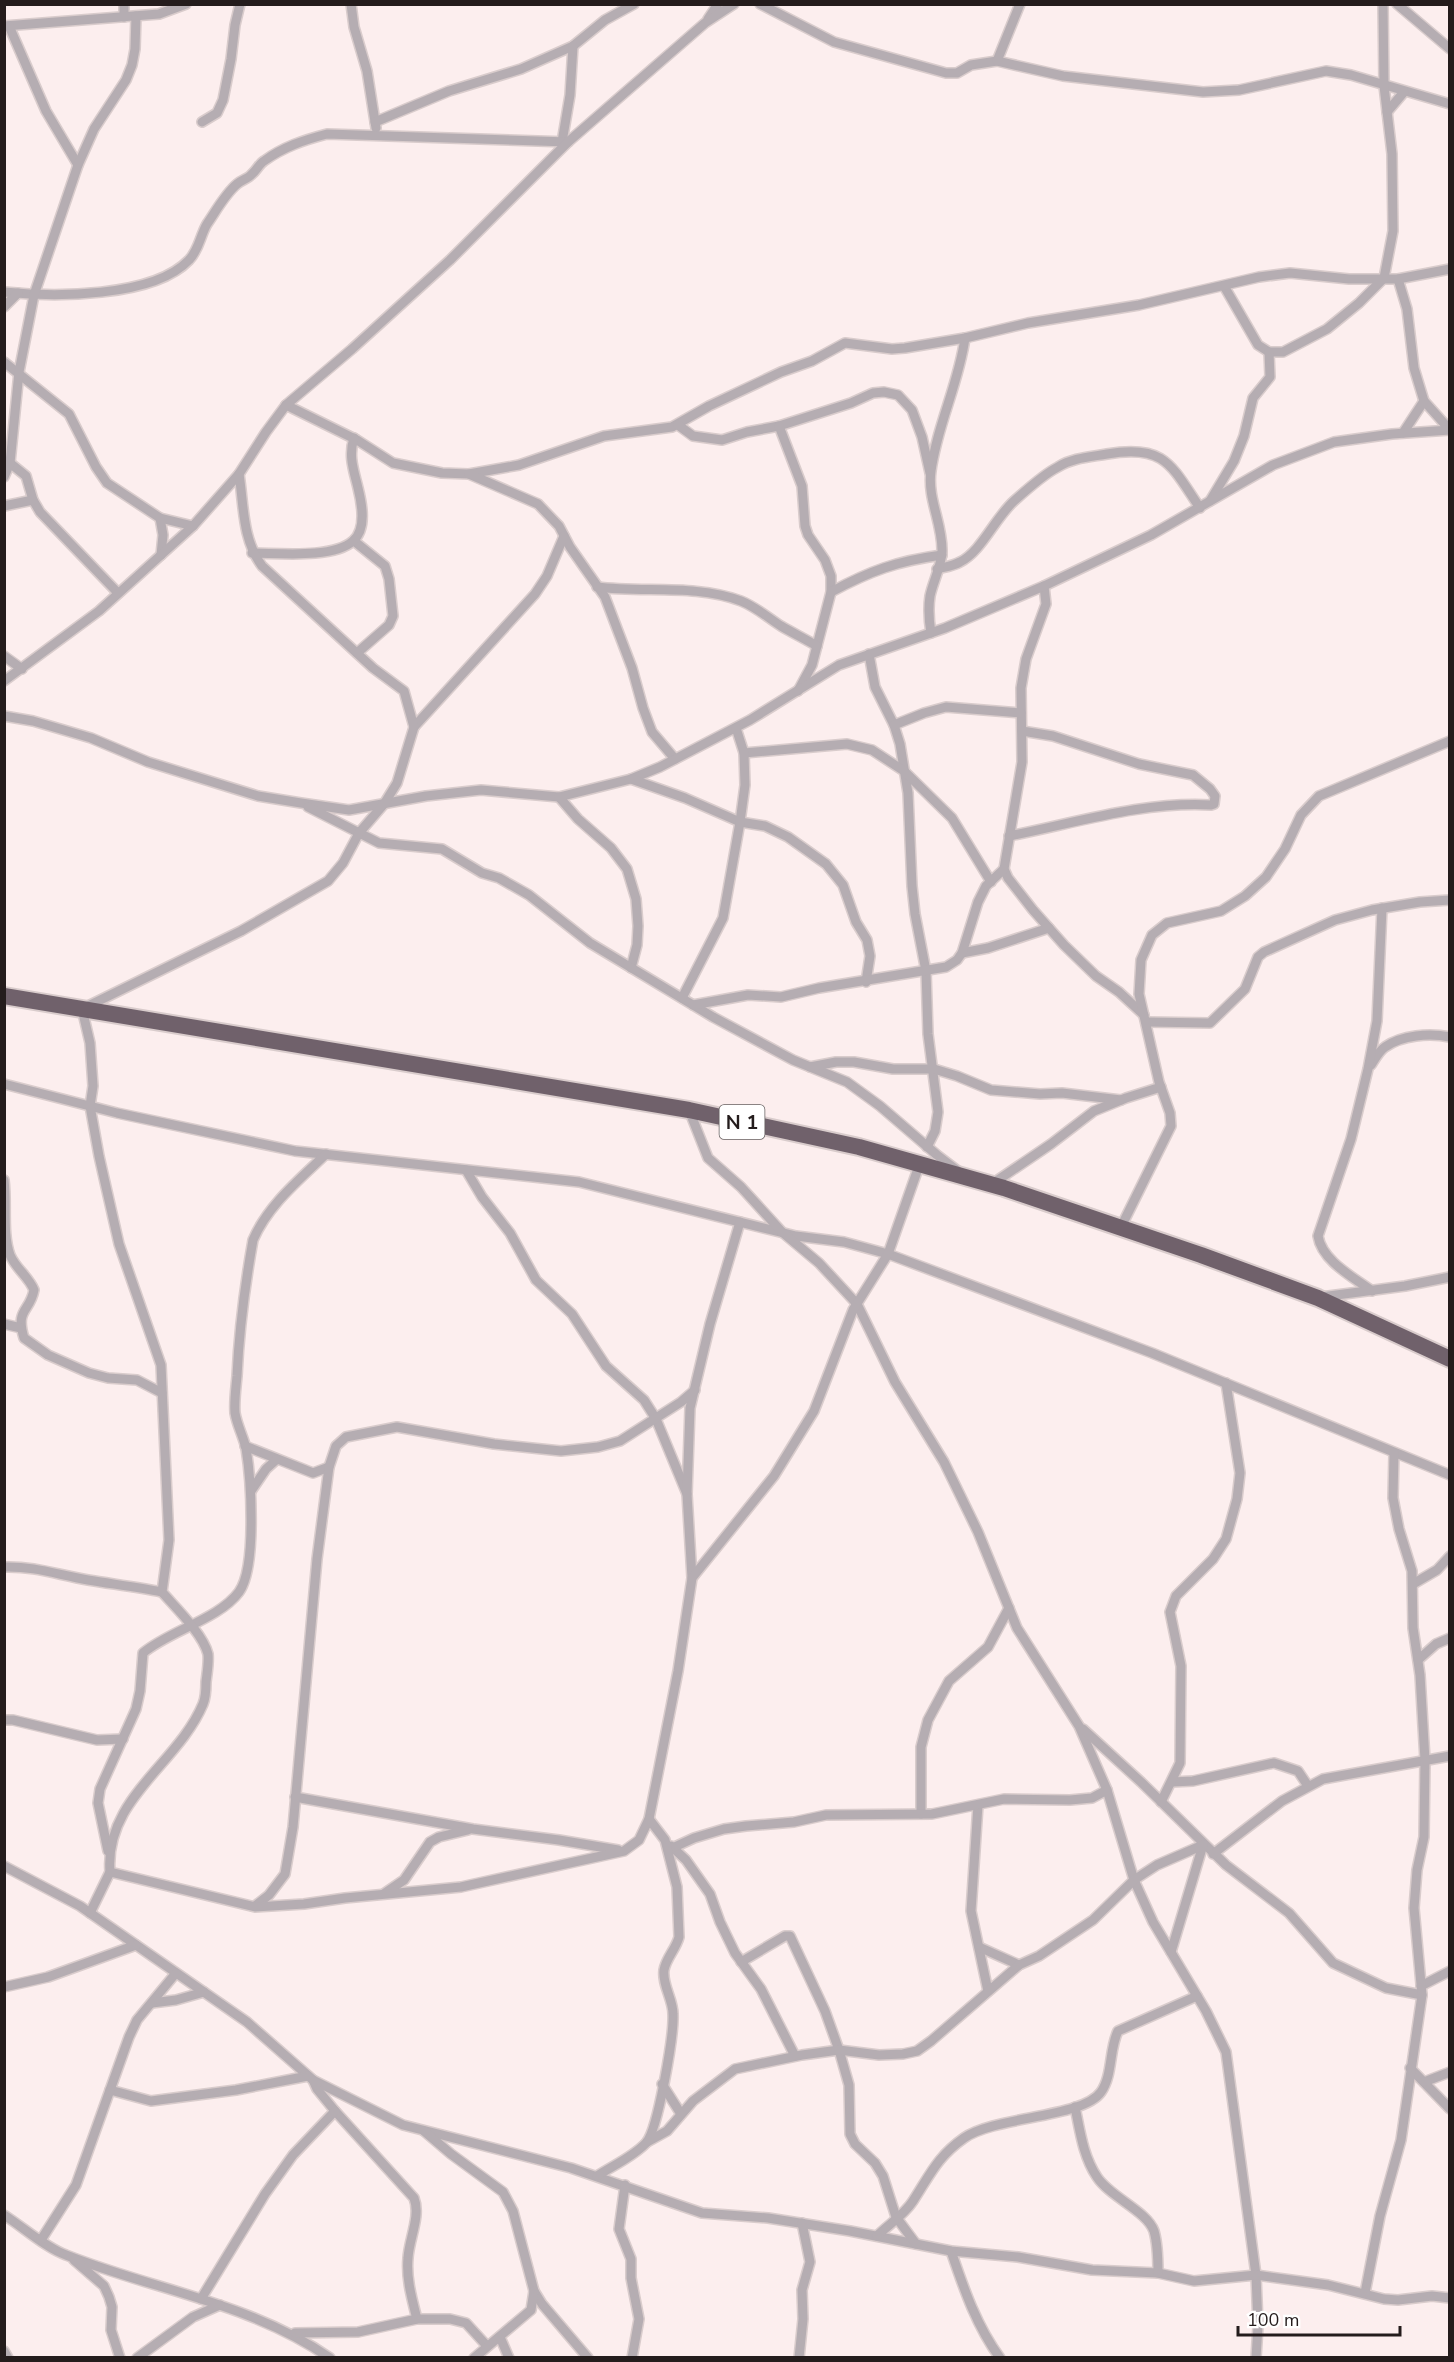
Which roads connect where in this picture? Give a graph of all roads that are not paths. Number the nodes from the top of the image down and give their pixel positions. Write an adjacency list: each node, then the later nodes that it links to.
1 (124, 4): 15 (street)
2 (186, 4): 13 (street)
3 (240, 4): 25 (street)
4 (351, 4): 26 (street)
5 (634, 4): 18 (street)
6 (718, 4): 16 (street)
7 (734, 4): 16 (street)
8 (760, 4): 20 (street)
9 (1008, 4): 12 (street)
10 (1383, 4): 21 (street)
11 (1397, 4): 19 (street)
12 (1019, 7): 20 (street)
13 (160, 9): 14 (street)
14 (136, 16): 15 (street); 29 (street)
15 (124, 17): 17 (street)
16 (705, 23): 28 (street)
17 (7, 26): 29 (street)
18 (573, 46): 26 (street); 28 (street)
19 (1449, 49)
20 (997, 61): 21 (street)
21 (1384, 86): 22 (street); 24 (street)
22 (1404, 92): 23 (street); 24 (street)
23 (1449, 104)
24 (1387, 112): 31 (street)
25 (202, 122)
26 (375, 122): 27 (street)
27 (377, 137): 28 (street); 36 (street)
28 (565, 142): 43 (street)
29 (78, 165): 36 (street)
30 (1449, 269): 32 (street)
31 (1384, 278): 32 (street); 33 (street); 39 (street)
32 (1398, 279): 42 (street)
33 (1224, 286): 38 (street); 39 (street)
34 (4, 292): 35 (street)
35 (18, 293): 36 (street); 37 (street)
36 (34, 295): 41 (street)
37 (4, 307)
38 (965, 338): 44 (street); 49 (street)
39 (1269, 352): 54 (street)
40 (4, 362): 41 (street)
41 (19, 372): 48 (street); 56 (street)
42 (1424, 401): 46 (street); 46 (street)
43 (286, 405): 47 (street); 50 (street)
44 (678, 425): 45 (street); 51 (street)
45 (780, 426): 49 (street); 66 (street)
46 (1403, 433): 54 (street)
47 (354, 438): 51 (street); 59 (street)
48 (10, 463): 52 (street); 53 (street)
49 (930, 473): 62 (street)
50 (239, 474): 57 (street); 60 (street)
51 (469, 474): 58 (street)
52 (4, 477)
53 (33, 500): 55 (street); 67 (street)
54 (1204, 505): 63 (street); 64 (street)
55 (4, 506)
56 (160, 519): 57 (street); 61 (street)
57 (193, 526): 61 (street)
58 (564, 536): 65 (street); 79 (street)
59 (354, 541): 60 (street); 70 (street)
60 (252, 553): 70 (street)
61 (161, 555): 67 (street)
62 (942, 555): 63 (street); 66 (street)
63 (938, 569): 68 (street)
64 (1044, 586): 68 (street); 76 (street)
65 (597, 587): 69 (street); 84 (street)
66 (831, 592): 69 (street)
67 (118, 593): 73 (street)
68 (931, 633): 71 (street)
69 (817, 646): 75 (street)
70 (357, 653): 79 (street)
71 (869, 654): 75 (street); 78 (street)
72 (4, 656): 73 (street)
73 (22, 669): 74 (street)
74 (4, 681)
75 (797, 692): 80 (street)
76 (1022, 713): 78 (street); 81 (street)
77 (4, 716): 90 (street)
78 (894, 725): 86 (street)
79 (414, 727): 91 (street)
80 (736, 728): 83 (street); 84 (street)
81 (1022, 731): 94 (street); 94 (street)
82 (1449, 741): 108 (street)
83 (744, 753): 86 (street); 92 (street)
84 (675, 759): 85 (street)
85 (660, 767): 87 (street); 88 (street)
86 (904, 771): 96 (street); 102 (street)
87 (631, 779): 88 (street); 89 (street)
88 (659, 789): 92 (street)
89 (559, 797): 91 (street); 101 (street)
90 (301, 803): 91 (street); 93 (street)
91 (384, 804): 93 (street)
92 (740, 822): 103 (street); 105 (street)
93 (359, 833): 101 (street); 107 (street)
94 (1009, 836): 95 (street)
95 (1004, 869): 96 (street); 99 (street)
96 (991, 882): 100 (street)
97 (1449, 900): 98 (street)
98 (1382, 908): 108 (street); 112 (street)
99 (1049, 928): 100 (street); 108 (street)
100 (962, 953): 102 (street)
101 (631, 968): 105 (street)
102 (926, 970): 103 (street); 111 (street)
103 (866, 981): 106 (street)
104 (4, 996): 107 (highway, N 1)
105 (682, 998): 106 (street)
106 (693, 1005): 110 (street)
107 (82, 1009): 116 (street); 117 (highway, N 1)
108 (1146, 1018): 114 (street)
109 (1449, 1036): 112 (street)
110 (810, 1067): 111 (street); 118 (street)
111 (933, 1069): 115 (street); 118 (street)
112 (1368, 1069): 130 (street)
113 (4, 1084): 116 (street)
114 (1161, 1087): 115 (street); 126 (street)
115 (1121, 1100): 124 (street)
116 (90, 1106): 119 (street); 138 (street)
117 (689, 1110): 120 (highway, N 1); 127 (street)
118 (927, 1147): 122 (street)
119 (326, 1154): 121 (street); 140 (street)
120 (920, 1163): 122 (highway, N 1); 128 (street)
121 (466, 1170): 125 (street); 139 (street)
122 (966, 1177): 124 (highway, N 1)
123 (4, 1180): 134 (street)
124 (992, 1184): 126 (highway, N 1)
125 (740, 1222): 127 (street); 137 (street)
126 (1121, 1227): 131 (highway, N 1)
127 (782, 1232): 128 (street); 132 (street)
128 (888, 1254): 132 (street); 136 (street)
129 (1449, 1278): 130 (street)
130 (1372, 1291): 131 (street)
131 (1318, 1298): 135 (highway, N 1)
132 (857, 1305): 149 (street); 152 (street)
133 (4, 1324): 134 (street)
134 (21, 1328): 138 (street)
135 (1449, 1359)
136 (1226, 1383): 141 (street); 161 (street)
137 (695, 1390): 139 (street); 146 (street)
138 (162, 1393): 151 (street)
139 (656, 1419): 143 (street); 146 (street)
140 (245, 1446): 142 (street); 145 (street)
141 (1394, 1453): 144 (street); 150 (street)
142 (276, 1460): 143 (street); 145 (street)
143 (329, 1467): 164 (street)
144 (1449, 1475)
145 (251, 1491): 153 (street)
146 (687, 1494): 149 (street)
147 (1449, 1556): 150 (street)
148 (4, 1567): 151 (street)
149 (692, 1578): 168 (street)
150 (1413, 1584): 155 (street)
151 (162, 1592): 153 (street)
152 (1009, 1608): 157 (street); 167 (street)
153 (191, 1627): 158 (street); 173 (street)
154 (1449, 1638): 155 (street)
155 (1418, 1660): 160 (street)
156 (4, 1720): 158 (street)
157 (1079, 1726): 163 (street); 165 (street)
158 (123, 1739): 173 (street)
159 (1449, 1756): 160 (street)
160 (1425, 1760): 162 (street); 189 (street)
161 (1172, 1782): 162 (street); 165 (street)
162 (1308, 1786): 174 (street)
163 (1107, 1790): 166 (street); 177 (street)
164 (296, 1797): 169 (street); 179 (street)
165 (1161, 1802): 170 (street)
166 (978, 1805): 167 (street); 182 (street)
167 (921, 1814): 171 (street)
168 (649, 1819): 171 (street); 172 (street)
169 (473, 1829): 172 (street); 178 (street)
170 (1203, 1845): 174 (street); 177 (street); 183 (street)
171 (670, 1849): 184 (street); 200 (street)
172 (624, 1851): 178 (street)
173 (108, 1854): 176 (street)
174 (1213, 1854): 189 (street)
175 (4, 1866): 180 (street)
176 (110, 1872): 179 (street); 180 (street)
177 (1134, 1880): 183 (street); 185 (street)
178 (383, 1894): 179 (street)
179 (255, 1907)
180 (90, 1913): 181 (street)
181 (136, 1945): 187 (street); 188 (street)
182 (979, 1947): 185 (street); 190 (street)
183 (1171, 1952): 192 (street)
184 (741, 1962): 194 (street); 195 (street)
185 (1019, 1965): 190 (street)
186 (1449, 1971): 189 (street)
187 (176, 1973): 191 (street); 193 (street)
188 (4, 1987)
189 (1421, 1990): 196 (street)
190 (988, 1991): 194 (street)
191 (204, 1992): 193 (street); 198 (street)
192 (1197, 1996): 202 (street); 219 (street)
193 (152, 2003): 201 (street)
194 (839, 2050): 195 (street); 211 (street)
195 (795, 2056): 205 (street)
196 (1410, 2068): 199 (street); 221 (street)
197 (1449, 2072): 199 (street)
198 (310, 2078): 201 (street); 204 (street); 206 (street)
199 (1424, 2082): 203 (street)
200 (662, 2084): 205 (street); 207 (street)
201 (110, 2090): 214 (street)
202 (1075, 2107): 211 (street); 218 (street)
203 (1449, 2109)
204 (335, 2111): 223 (street); 225 (street)
205 (681, 2114): 207 (street)
206 (422, 2130): 208 (street); 220 (street)
207 (647, 2142): 208 (street)
208 (597, 2176): 209 (street)
209 (625, 2186): 212 (street); 237 (street)
210 (4, 2215): 214 (street)
211 (896, 2217): 213 (street); 215 (street)
212 (802, 2223): 213 (street); 238 (street)
213 (877, 2236): 215 (street)
214 (41, 2240): 217 (street)
215 (916, 2244): 216 (street)
216 (951, 2251): 218 (street); 239 (street)
217 (71, 2257): 223 (street); 231 (street)
218 (1158, 2273): 219 (street)
219 (1256, 2275): 221 (street); 240 (street)
220 (534, 2291): 227 (street); 236 (street)
221 (1365, 2293): 222 (street)
222 (1449, 2298)
223 (201, 2299): 224 (street)
224 (220, 2305): 226 (street); 232 (street)
225 (417, 2319): 226 (street); 228 (street)
226 (289, 2333): 233 (street)
227 (500, 2337): 228 (street); 235 (street)
228 (487, 2346): 234 (street)
229 (4, 2351): 230 (street)
230 (8, 2358)
231 (120, 2358)
232 (136, 2358)
233 (330, 2358)
234 (474, 2358)
235 (509, 2358)
236 (588, 2358)
237 (632, 2358)
238 (799, 2358)
239 (1000, 2358)
240 (1256, 2358)

